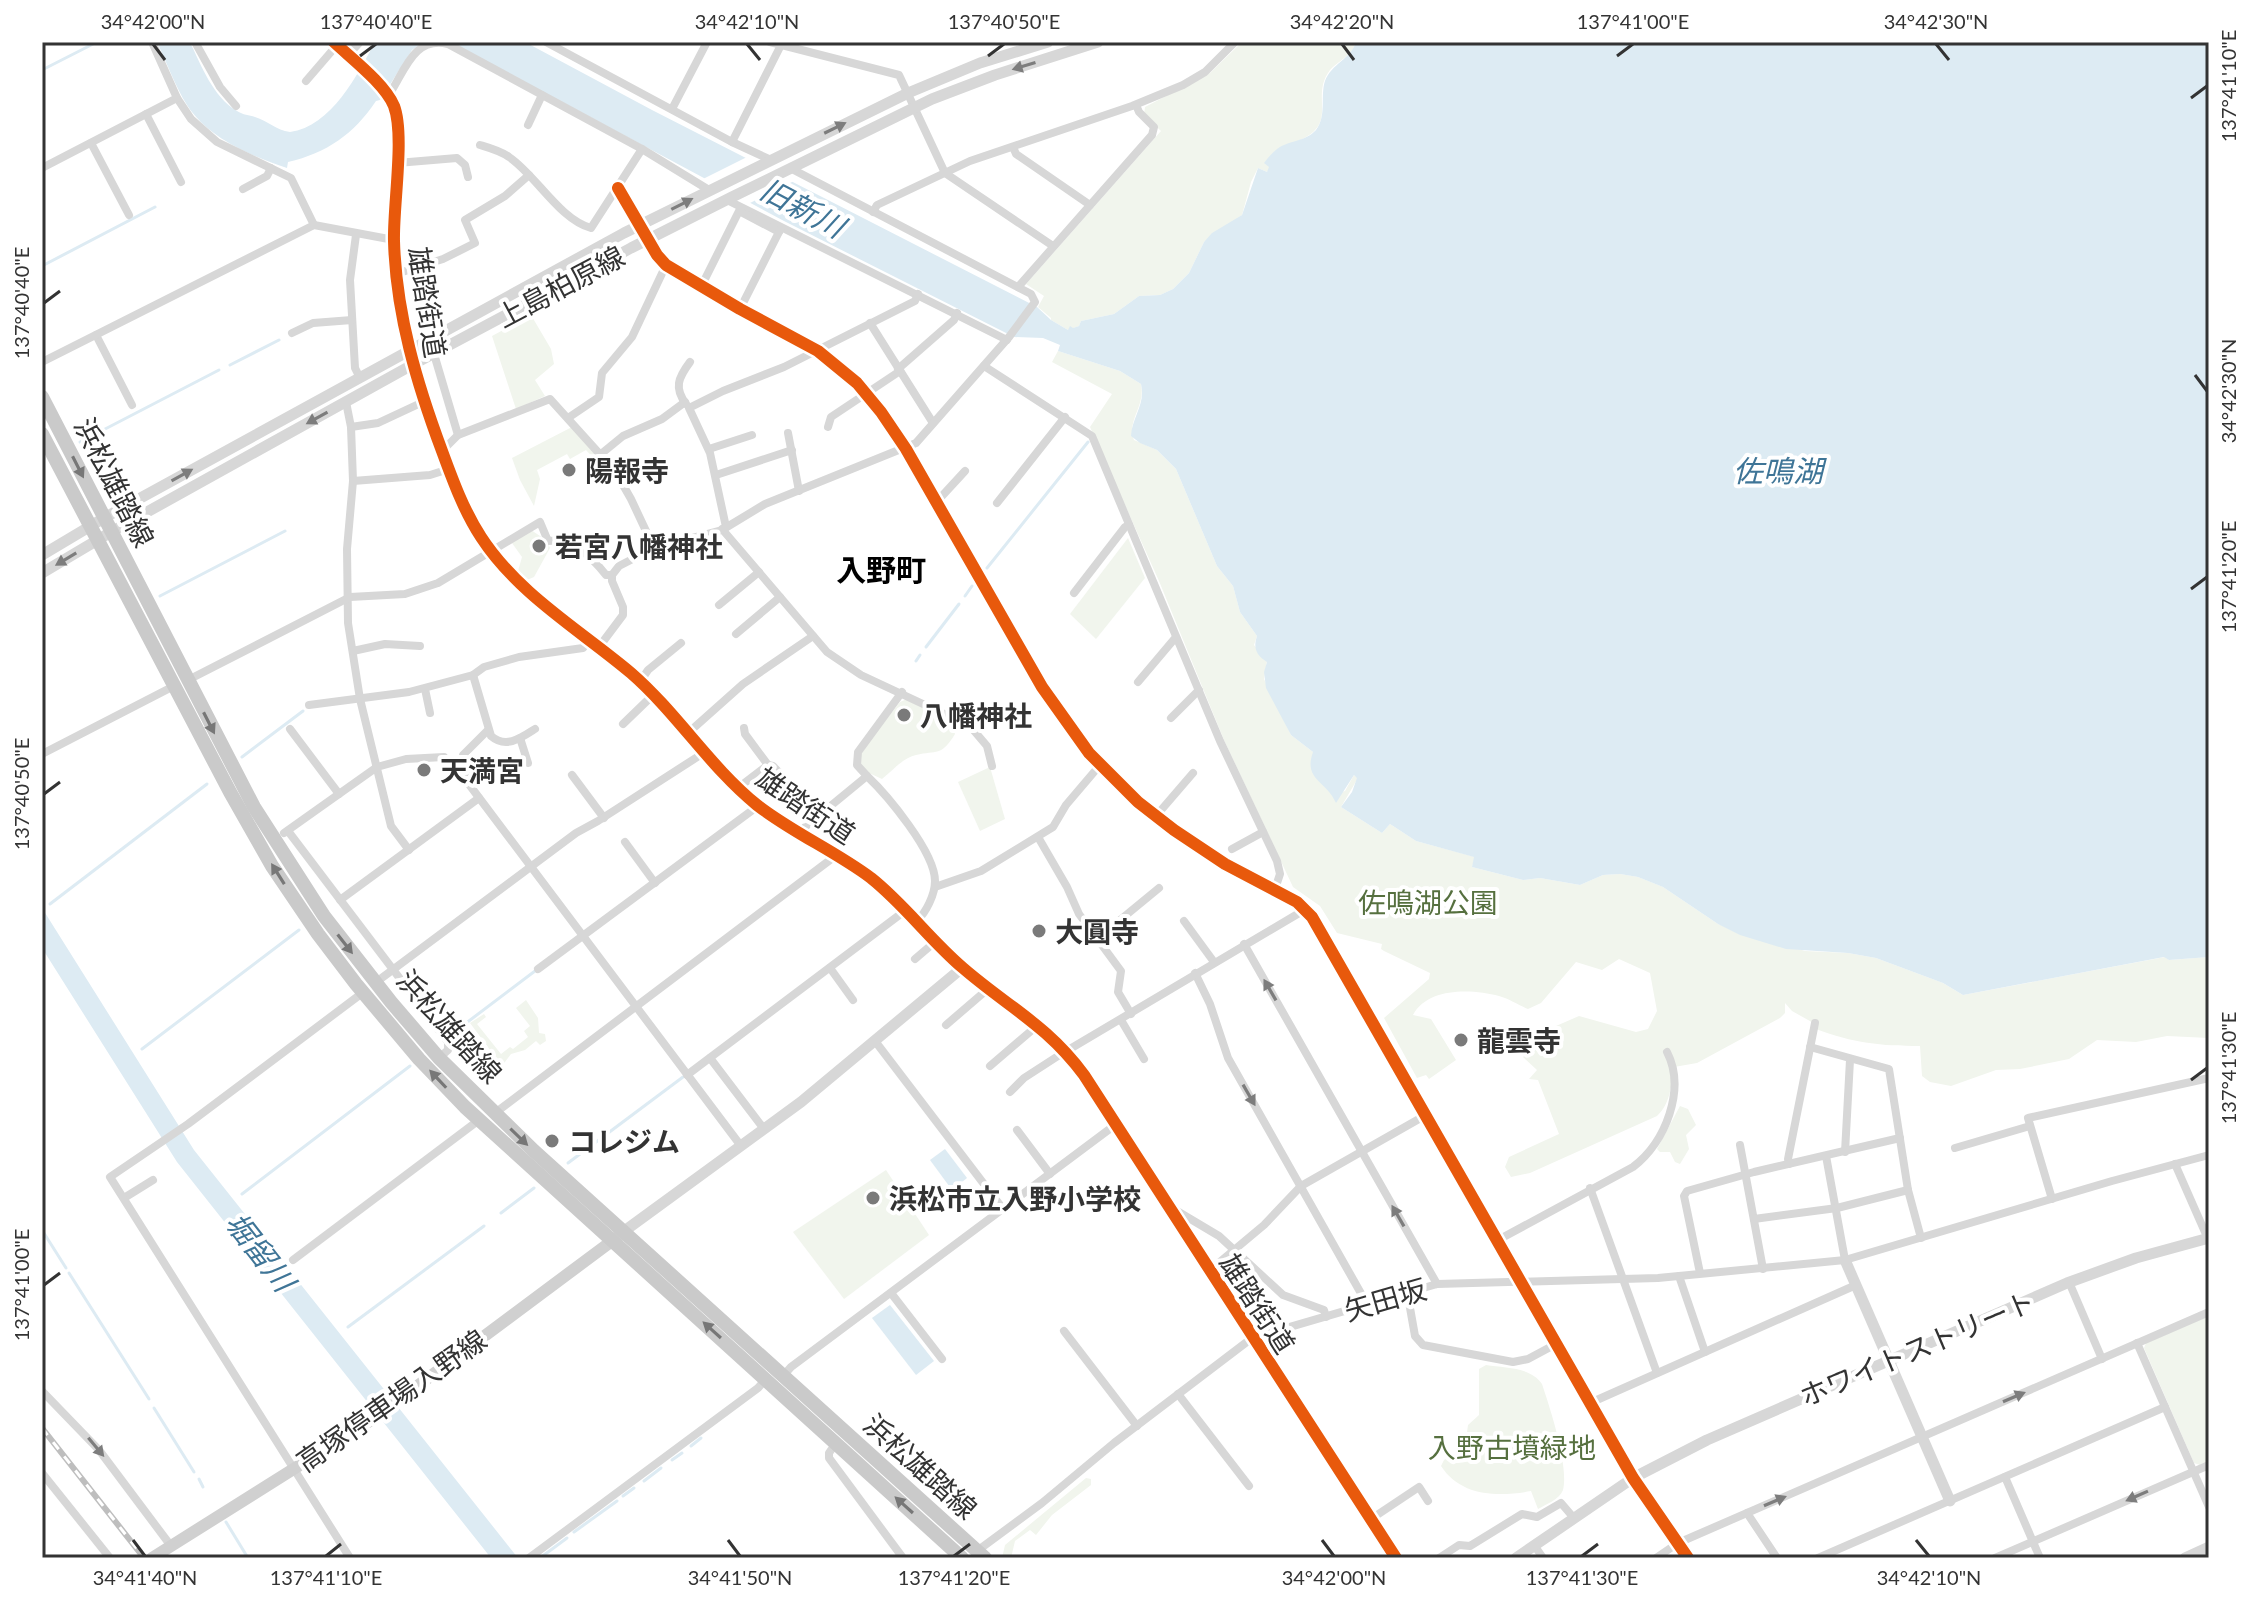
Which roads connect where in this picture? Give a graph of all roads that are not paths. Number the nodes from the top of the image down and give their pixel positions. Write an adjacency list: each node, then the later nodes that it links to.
1 (152, 42): 17 (street)
2 (195, 42): 19 (street)
3 (358, 42): 12 (street)
4 (546, 42): 21 (street)
5 (707, 42): 21 (street)
6 (770, 42): 11 (street)
7 (1048, 42): 15 (street, 上島柏原線)
8 (1098, 42): 20 (street, 上島柏原線, one-way to 20)
9 (1235, 42): 18 (street)
10 (336, 44): 12 (street, 雄踏街道); 13 (street)
11 (781, 45): 15 (street); 24 (street)
12 (347, 54): 14 (street, 雄踏街道)
13 (306, 81)
14 (386, 93): 16 (street); 30 (street, 雄踏街道)
15 (908, 93): 20 (street); 29 (street, 上島柏原線, one-way to 15)
16 (542, 95): 23 (street); 28 (street)
17 (177, 98): 22 (street); 32 (street)
18 (1136, 105): 27 (street); 42 (street)
19 (236, 106)
20 (914, 107): 33 (street, 上島柏原線); 34 (street)
21 (672, 109): 24 (street)
22 (146, 114): 25 (street); 37 (street)
23 (528, 125)
24 (732, 142): 29 (street)
25 (91, 143): 31 (street); 44 (street)
26 (480, 145): 35 (street)
27 (1013, 147): 34 (street); 42 (street)
28 (642, 149): 38 (street); 40 (street)
29 (768, 161): 40 (street, 上島柏原線)
30 (397, 163): 36 (street); 50 (street, 雄踏街道)
31 (42, 168)
32 (271, 168): 39 (street); 45 (street)
33 (787, 170): 41 (street, 上島柏原線); 43 (street)
34 (945, 173): 43 (street); 51 (street)
35 (529, 175): 38 (street); 53 (street)
36 (468, 177)
37 (181, 182)
38 (618, 188): 46 (street)
39 (243, 189)
40 (712, 189): 46 (street, 上島柏原線, one-way to 40)
41 (730, 198): 47 (street); 49 (street, 上島柏原線)
42 (1090, 205): 51 (street)
43 (873, 212): 55 (street)
44 (129, 215)
45 (314, 225): 48 (street); 62 (street)
46 (640, 225): 49 (street); 64 (street, 上島柏原線)
47 (781, 229): 54 (street); 56 (street); 57 (street)
48 (356, 235): 50 (street); 59 (street)
49 (648, 239): 52 (street); 66 (street, 上島柏原線)
50 (394, 240): 53 (street, 雄踏街道)
51 (1053, 246): 55 (street)
52 (666, 265): 54 (street); 80 (street)
53 (396, 274): 64 (street, 雄踏街道)
54 (701, 287): 57 (street)
55 (1018, 287): 63 (street)
56 (918, 294): 58 (street); 60 (street)
57 (740, 309): 65 (street)
58 (957, 313): 63 (street); 71 (street)
59 (352, 320): 61 (street); 72 (street)
60 (870, 323): 65 (street); 71 (street)
61 (292, 333)
62 (96, 335): 67 (street); 77 (street)
63 (1008, 338): 70 (street)
64 (410, 351): 69 (street, 雄踏街道); 72 (street, 上島柏原線)
65 (818, 351): 73 (street); 78 (street)
66 (434, 354): 69 (street, 上島柏原線); 86 (street)
67 (42, 362)
68 (690, 362): 78 (street)
69 (412, 365): 75 (street, 上島柏原線); 76 (street, 雄踏街道)
70 (984, 366): 79 (street); 81 (street)
71 (899, 370): 73 (street); 81 (street)
72 (360, 378): 100 (street, 上島柏原線, one-way to 72)
73 (866, 393): 83 (street); 88 (street)
74 (42, 397): 100 (main road, 浜松雄踏線, one-way to 100)
75 (346, 402): 82 (street); 103 (street, 上島柏原線, one-way to 103)
76 (423, 402): 82 (street); 91 (street, 雄踏街道)
77 (132, 405)
78 (687, 405): 89 (street); 92 (street)
79 (1065, 417): 99 (street); 101 (street)
80 (568, 418): 86 (street); 92 (street)
81 (933, 423): 88 (street)
82 (351, 427): 96 (street)
83 (828, 427)
84 (788, 433): 90 (street)
85 (42, 434): 104 (main road, 浜松雄踏線)
86 (458, 435): 91 (street)
87 (752, 435): 89 (street)
88 (905, 448): 97 (street); 98 (street)
89 (709, 449): 95 (street)
90 (792, 450): 95 (street); 97 (street)
91 (442, 451): 93 (street, 雄踏街道)
92 (601, 454): 105 (street)
93 (449, 469): 96 (street); 107 (street, 雄踏街道)
94 (965, 471): 98 (street)
95 (716, 475): 102 (street)
96 (353, 481): 112 (street)
97 (799, 491): 102 (street)
98 (935, 501): 146 (street)
99 (997, 503)
100 (104, 518): 103 (main road, 浜松雄踏線); 104 (street, 上島柏原線)
101 (1129, 525): 111 (street); 117 (street)
102 (724, 528): 105 (street); 108 (street)
103 (111, 532): 104 (street, 上島柏原線); 125 (main road, 浜松雄踏線)
104 (94, 533): 106 (street, 上島柏原線); 109 (street, 上島柏原線, one-way to 109); 125 (main road, 浜松雄踏線)
105 (654, 548): 110 (street)
106 (44, 549)
107 (490, 550): 110 (street); 112 (street); 118 (street, 雄踏街道)
108 (759, 572): 113 (street); 114 (street)
109 (42, 573)
110 (612, 575): 118 (street)
111 (1074, 593)
112 (350, 597): 121 (street); 125 (street)
113 (780, 597): 115 (street); 116 (street)
114 (719, 605)
115 (736, 634)
116 (813, 636): 128 (street); 139 (street)
117 (1176, 637): 124 (street); 127 (street)
118 (595, 643): 122 (street); 123 (street, 雄踏街道)
119 (681, 643): 123 (street)
120 (420, 646): 121 (street)
121 (353, 651): 130 (street)
122 (473, 675): 126 (street); 138 (street)
123 (640, 682): 129 (street, 雄踏街道)
124 (1138, 682)
125 (181, 683): 142 (street); 163 (main road, 浜松雄踏線, one-way to 163); 191 (main road, 浜松雄踏線, one-way to 125)
126 (425, 689): 130 (street); 132 (street)
127 (1199, 690): 133 (street); 160 (street)
128 (902, 692): 147 (street); 151 (street)
129 (653, 695): 134 (street); 139 (street, 雄踏街道)
130 (360, 699): 131 (street); 148 (street)
131 (309, 705)
132 (430, 713)
133 (1171, 718)
134 (623, 724)
135 (744, 728): 145 (street)
136 (290, 729): 153 (street)
137 (535, 729): 140 (street)
138 (488, 730): 140 (street); 154 (street)
139 (688, 733): 141 (street, 雄踏街道)
140 (520, 738): 144 (street)
141 (705, 752): 152 (street, 雄踏街道); 158 (street)
142 (42, 754)
143 (444, 757): 148 (street)
144 (528, 763)
145 (768, 765): 152 (street); 156 (street)
146 (1100, 765): 157 (street); 162 (street)
147 (992, 766)
148 (377, 767): 153 (street); 166 (street)
149 (1193, 773): 157 (street)
150 (572, 775): 158 (street)
151 (867, 776): 156 (street); 170 (street)
152 (738, 788): 155 (street, 雄踏街道)
153 (339, 794): 159 (street)
154 (479, 798): 166 (street); 168 (street)
155 (758, 806): 161 (street, 雄踏街道); 169 (street)
156 (819, 815): 161 (street)
157 (1156, 816): 172 (street)
158 (604, 818): 168 (street)
159 (288, 831): 163 (street); 173 (street)
160 (1263, 832): 165 (street); 172 (street)
161 (801, 834): 167 (street, 雄踏街道)
162 (1038, 837): 170 (street); 179 (street)
163 (273, 840): 189 (main road, 浜松雄踏線, one-way to 189)
164 (625, 842): 169 (street)
165 (1232, 849)
166 (409, 850): 173 (street)
167 (834, 853): 175 (street, 雄踏街道); 193 (street)
168 (531, 867): 178 (street); 187 (street)
169 (655, 883): 178 (street)
170 (935, 887): 176 (street)
171 (1159, 888): 179 (street)
172 (1275, 889): 174 (street)
173 (340, 900): 187 (street)
174 (1306, 909): 181 (street); 212 (street)
175 (906, 910): 176 (street, 雄踏街道); 184 (street)
176 (917, 921): 180 (street, 雄踏街道)
177 (1184, 921): 183 (street)
178 (583, 936): 186 (street); 193 (street)
179 (1097, 939): 194 (street)
180 (936, 941): 182 (street); 185 (street, 雄踏街道)
181 (1244, 944): 183 (street); 222 (street, one-way to 181)
182 (915, 959)
183 (1214, 962): 188 (street)
184 (830, 968): 192 (street); 204 (street)
185 (962, 968): 190 (street, 雄踏街道); 199 (street)
186 (538, 969)
187 (393, 970): 189 (street); 203 (street)
188 (1195, 973): 194 (street); 231 (street, one-way to 231)
189 (376, 983): 191 (street); 203 (main road, 浜松雄踏線)
190 (989, 988): 197 (street); 198 (street, 雄踏街道)
191 (363, 993): 213 (main road, 浜松雄踏線, one-way to 191); 234 (street)
192 (853, 1000)
193 (635, 1006): 208 (street); 211 (street)
194 (1131, 1014): 195 (street)
195 (1121, 1020): 201 (street); 205 (street)
196 (1815, 1023): 200 (street)
197 (946, 1025)
198 (1038, 1025): 201 (street, 雄踏街道); 207 (street)
199 (875, 1041): 216 (street); 237 (street)
200 (1810, 1047): 206 (street); 226 (street)
201 (1066, 1052): 210 (street); 214 (street, 雄踏街道)
202 (1667, 1052): 232 (street)
203 (439, 1058): 211 (main road, 浜松雄踏線)
204 (710, 1058): 208 (street); 216 (street)
205 (1144, 1059)
206 (1850, 1060): 218 (street); 223 (street)
207 (990, 1066)
208 (687, 1075): 220 (street)
209 (2209, 1078): 215 (street)
210 (1010, 1092)
211 (495, 1113): 240 (main road, 浜松雄踏線, one-way to 240)
212 (1426, 1115): 222 (street); 243 (street)
213 (479, 1120): 240 (main road, 浜松雄踏線); 245 (street)
214 (1115, 1125): 228 (street); 238 (street, 雄踏街道)
215 (2030, 1126): 221 (street); 235 (street)
216 (764, 1129): 220 (street)
217 (1017, 1130): 228 (street)
218 (1900, 1138): 223 (street); 233 (street)
219 (1740, 1145): 229 (street)
220 (741, 1146): 240 (street)
221 (1955, 1148)
222 (1362, 1151): 231 (street); 254 (street, one-way to 222)
223 (1845, 1152): 225 (street)
224 (2209, 1155): 227 (street, 矢田坂)
225 (1826, 1156): 226 (street); 236 (street)
226 (1789, 1164): 229 (street)
227 (2175, 1164): 235 (street, 矢田坂); 242 (street)
228 (1050, 1174): 237 (street)
229 (1746, 1175): 239 (street); 249 (street)
230 (153, 1180): 234 (street)
231 (1301, 1186): 244 (street); 258 (street)
232 (1590, 1188): 243 (street); 251 (street)
233 (1908, 1190): 236 (street); 241 (street)
234 (124, 1198): 280 (street)
235 (2052, 1199): 241 (street, 矢田坂)
236 (1837, 1208): 239 (street); 246 (street)
237 (1003, 1209): 257 (street)
238 (1172, 1215): 244 (street); 248 (street, 雄踏街道)
239 (1754, 1219): 247 (street)
240 (618, 1236): 270 (main road, 浜松雄踏線); 271 (main road, 浜松雄踏線, one-way to 240); 280 (main road, 高塚停車場入野線)
241 (1921, 1238): 246 (street, 矢田坂)
242 (2209, 1239): 253 (street, ホワイトストリート)
243 (1498, 1240): 252 (street)
244 (1237, 1250): 248 (street); 260 (street)
245 (293, 1260)
246 (1845, 1260): 247 (street, 矢田坂); 255 (street)
247 (1763, 1269): 249 (street, 矢田坂)
248 (1209, 1271): 262 (street, 雄踏街道)
249 (1700, 1273): 250 (street, 矢田坂)
250 (1679, 1276): 251 (street, 矢田坂); 265 (street)
251 (1624, 1279): 252 (street, 矢田坂); 269 (street)
252 (1521, 1281): 254 (street, 矢田坂); 264 (street)
253 (2069, 1282): 267 (street); 268 (street, ホワイトストリート)
254 (1437, 1284): 256 (street, 矢田坂)
255 (1856, 1285): 265 (street); 268 (street)
256 (1407, 1291): 258 (street, 矢田坂); 264 (street)
257 (891, 1293): 266 (street); 270 (street)
258 (1367, 1304): 260 (street, 矢田坂)
259 (2209, 1312): 263 (street)
260 (1326, 1317): 262 (street, 矢田坂)
261 (1064, 1331): 276 (street)
262 (1252, 1338): 273 (street); 291 (street, 雄踏街道)
263 (2137, 1343): 267 (street); 275 (street)
264 (1556, 1344): 274 (street)
265 (1705, 1352): 269 (street)
266 (942, 1359)
267 (2102, 1359): 277 (street, one-way to 267)
268 (1889, 1360): 277 (street); 284 (street, ホワイトストリート)
269 (1657, 1373): 274 (street)
270 (783, 1376): 297 (main road, 浜松雄踏線)
271 (766, 1379): 278 (main road, 浜松雄踏線); 301 (street)
272 (42, 1391): 296 (street, one-way to 296)
273 (1178, 1394): 276 (street); 285 (street)
274 (1590, 1403): 284 (street)
275 (2165, 1407): 281 (street); 283 (street)
276 (1137, 1426): 297 (street)
277 (1922, 1437): 287 (street); 289 (street, one-way to 277)
278 (836, 1443): 297 (main road, 浜松雄踏線, one-way to 278); 302 (street)
279 (2209, 1465): 281 (street)
280 (294, 1469): 296 (main road, 高塚停車場入野線); 300 (street)
281 (2193, 1472): 288 (street); 292 (street, one-way to 292)
282 (42, 1473): 298 (street)
283 (2005, 1477): 287 (street); 292 (street)
284 (1633, 1478): 290 (street, ホワイトストリート); 293 (street)
285 (1249, 1486)
286 (1428, 1501): 291 (street)
287 (1950, 1501): 310 (street)
288 (2209, 1507)
289 (1747, 1513): 293 (street); 309 (street)
290 (1573, 1517): 294 (street, ホワイトストリート); 304 (street)
291 (1371, 1519): 303 (street, 雄踏街道)
292 (2033, 1541): 311 (street); 312 (street)
293 (1678, 1543): 307 (street); 308 (street)
294 (1534, 1545): 305 (street, ホワイトストリート); 306 (street)
295 (2209, 1547): 313 (street)
296 (170, 1551): 299 (main road, 高塚停車場入野線)
297 (972, 1556)
298 (110, 1558)
299 (152, 1558)
300 (350, 1558)
301 (529, 1558)
302 (903, 1558)
303 (1396, 1558)
304 (1439, 1558)
305 (1516, 1558)
306 (1543, 1558)
307 (1656, 1558)
308 (1688, 1558)
309 (1777, 1558)
310 (1818, 1558)
311 (1995, 1558)
312 (2040, 1558)
313 (2185, 1558)

